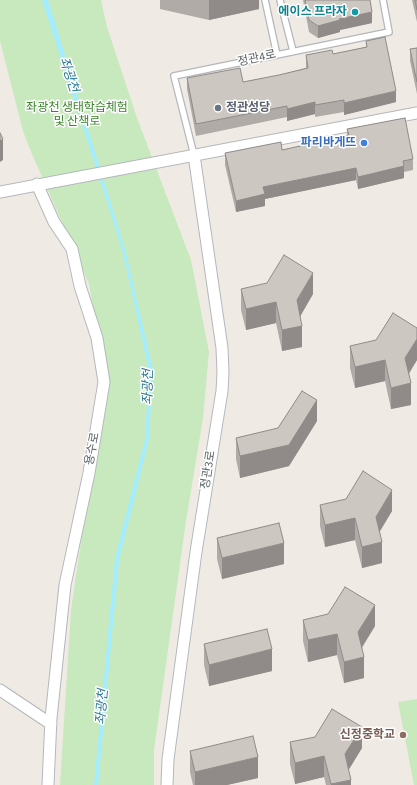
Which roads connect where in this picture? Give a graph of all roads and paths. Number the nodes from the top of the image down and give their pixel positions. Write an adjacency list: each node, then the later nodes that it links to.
1 (265, 0): 5 (lane)
2 (280, 0): 4 (lane)
3 (383, 0): 4 (lane, 정관4로)
4 (293, 51): 5 (lane, 정관4로)
5 (277, 55): 7 (lane, 정관4로)
6 (417, 113): 7 (street)
7 (194, 155): 8 (street); 13 (street, 정관3로)
8 (37, 184): 9 (street); 11 (street, 용수로)
9 (0, 192)
10 (0, 690): 11 (street)
11 (51, 724): 12 (street, 용수로)
12 (48, 785)
13 (167, 785)

